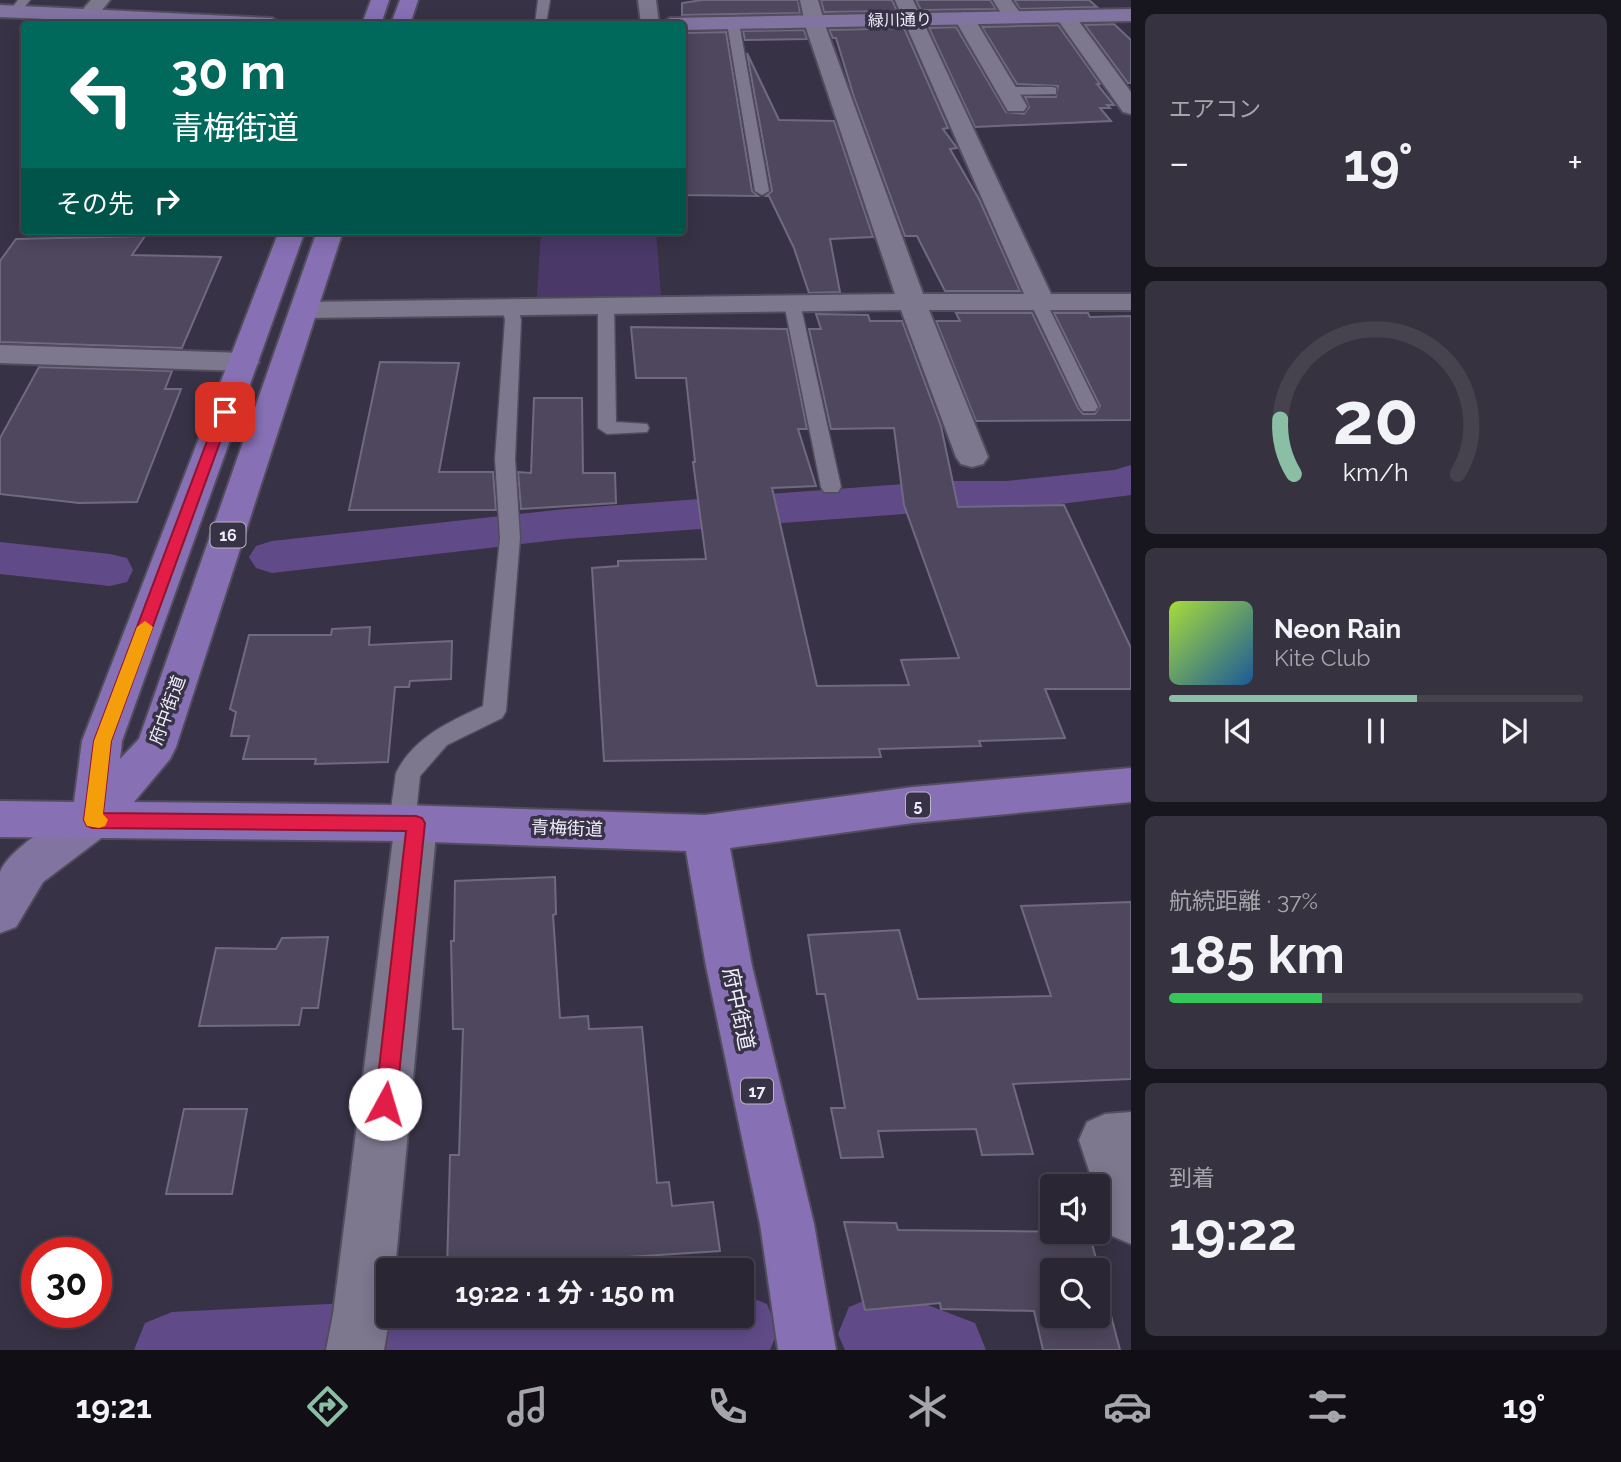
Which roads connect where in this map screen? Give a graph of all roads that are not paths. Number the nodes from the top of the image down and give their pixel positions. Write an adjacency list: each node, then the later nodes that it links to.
1 (101, 0): 11 (street)
2 (380, 0): 16 (main road)
3 (409, 0): 17 (main road)
4 (544, 0): 18 (lane)
5 (647, 0): 19 (street)
6 (1002, 0): 13 (street)
7 (909, 10): 9 (street, 緑川通り); 14 (street, 緑川通り); 29 (street)
8 (9, 11): 11 (street)
9 (813, 11): 20 (street, 緑川通り); 28 (street)
10 (1131, 15): 12 (street, 緑川通り)
11 (87, 16): 15 (street)
12 (1065, 16): 13 (street, 緑川通り); 23 (street)
13 (1013, 17): 14 (street, 緑川通り)
14 (964, 18): 24 (street)
15 (117, 21)
16 (374, 21)
17 (402, 21)
18 (541, 21)
19 (650, 21)
20 (733, 23): 21 (street, 緑川通り); 25 (lane)
21 (686, 24)
22 (1052, 91): 24 (lane)
23 (1128, 97)
24 (1011, 98)
25 (762, 191)
26 (291, 235): 36 (main road, 16)
27 (329, 235): 34 (main road, 府中街道 / 16)
28 (912, 302): 29 (street); 31 (street); 39 (street)
29 (1040, 302): 30 (street); 37 (lane)
30 (1131, 302)
31 (792, 303): 32 (street); 40 (lane)
32 (606, 306): 33 (street); 38 (lane)
33 (510, 307): 34 (street); 44 (lane)
34 (304, 310): 43 (main road, 府中街道 / 16)
35 (0, 354): 36 (street)
36 (244, 362): 43 (main road, 16)
37 (1090, 407)
38 (640, 428)
39 (972, 457)
40 (831, 486)
41 (1131, 785): 45 (main road, 青梅街道 / 5)
42 (0, 819): 43 (main road, 青梅街道 / 5)
43 (93, 820): 44 (main road, 青梅街道 / 5); 46 (street)
44 (409, 823): 45 (main road, 青梅街道 / 5); 49 (street)
45 (705, 833): 50 (main road, 府中街道 / 17)
46 (0, 912)
47 (1131, 1138): 48 (street)
48 (1131, 1217)
49 (359, 1332)
50 (807, 1350)

